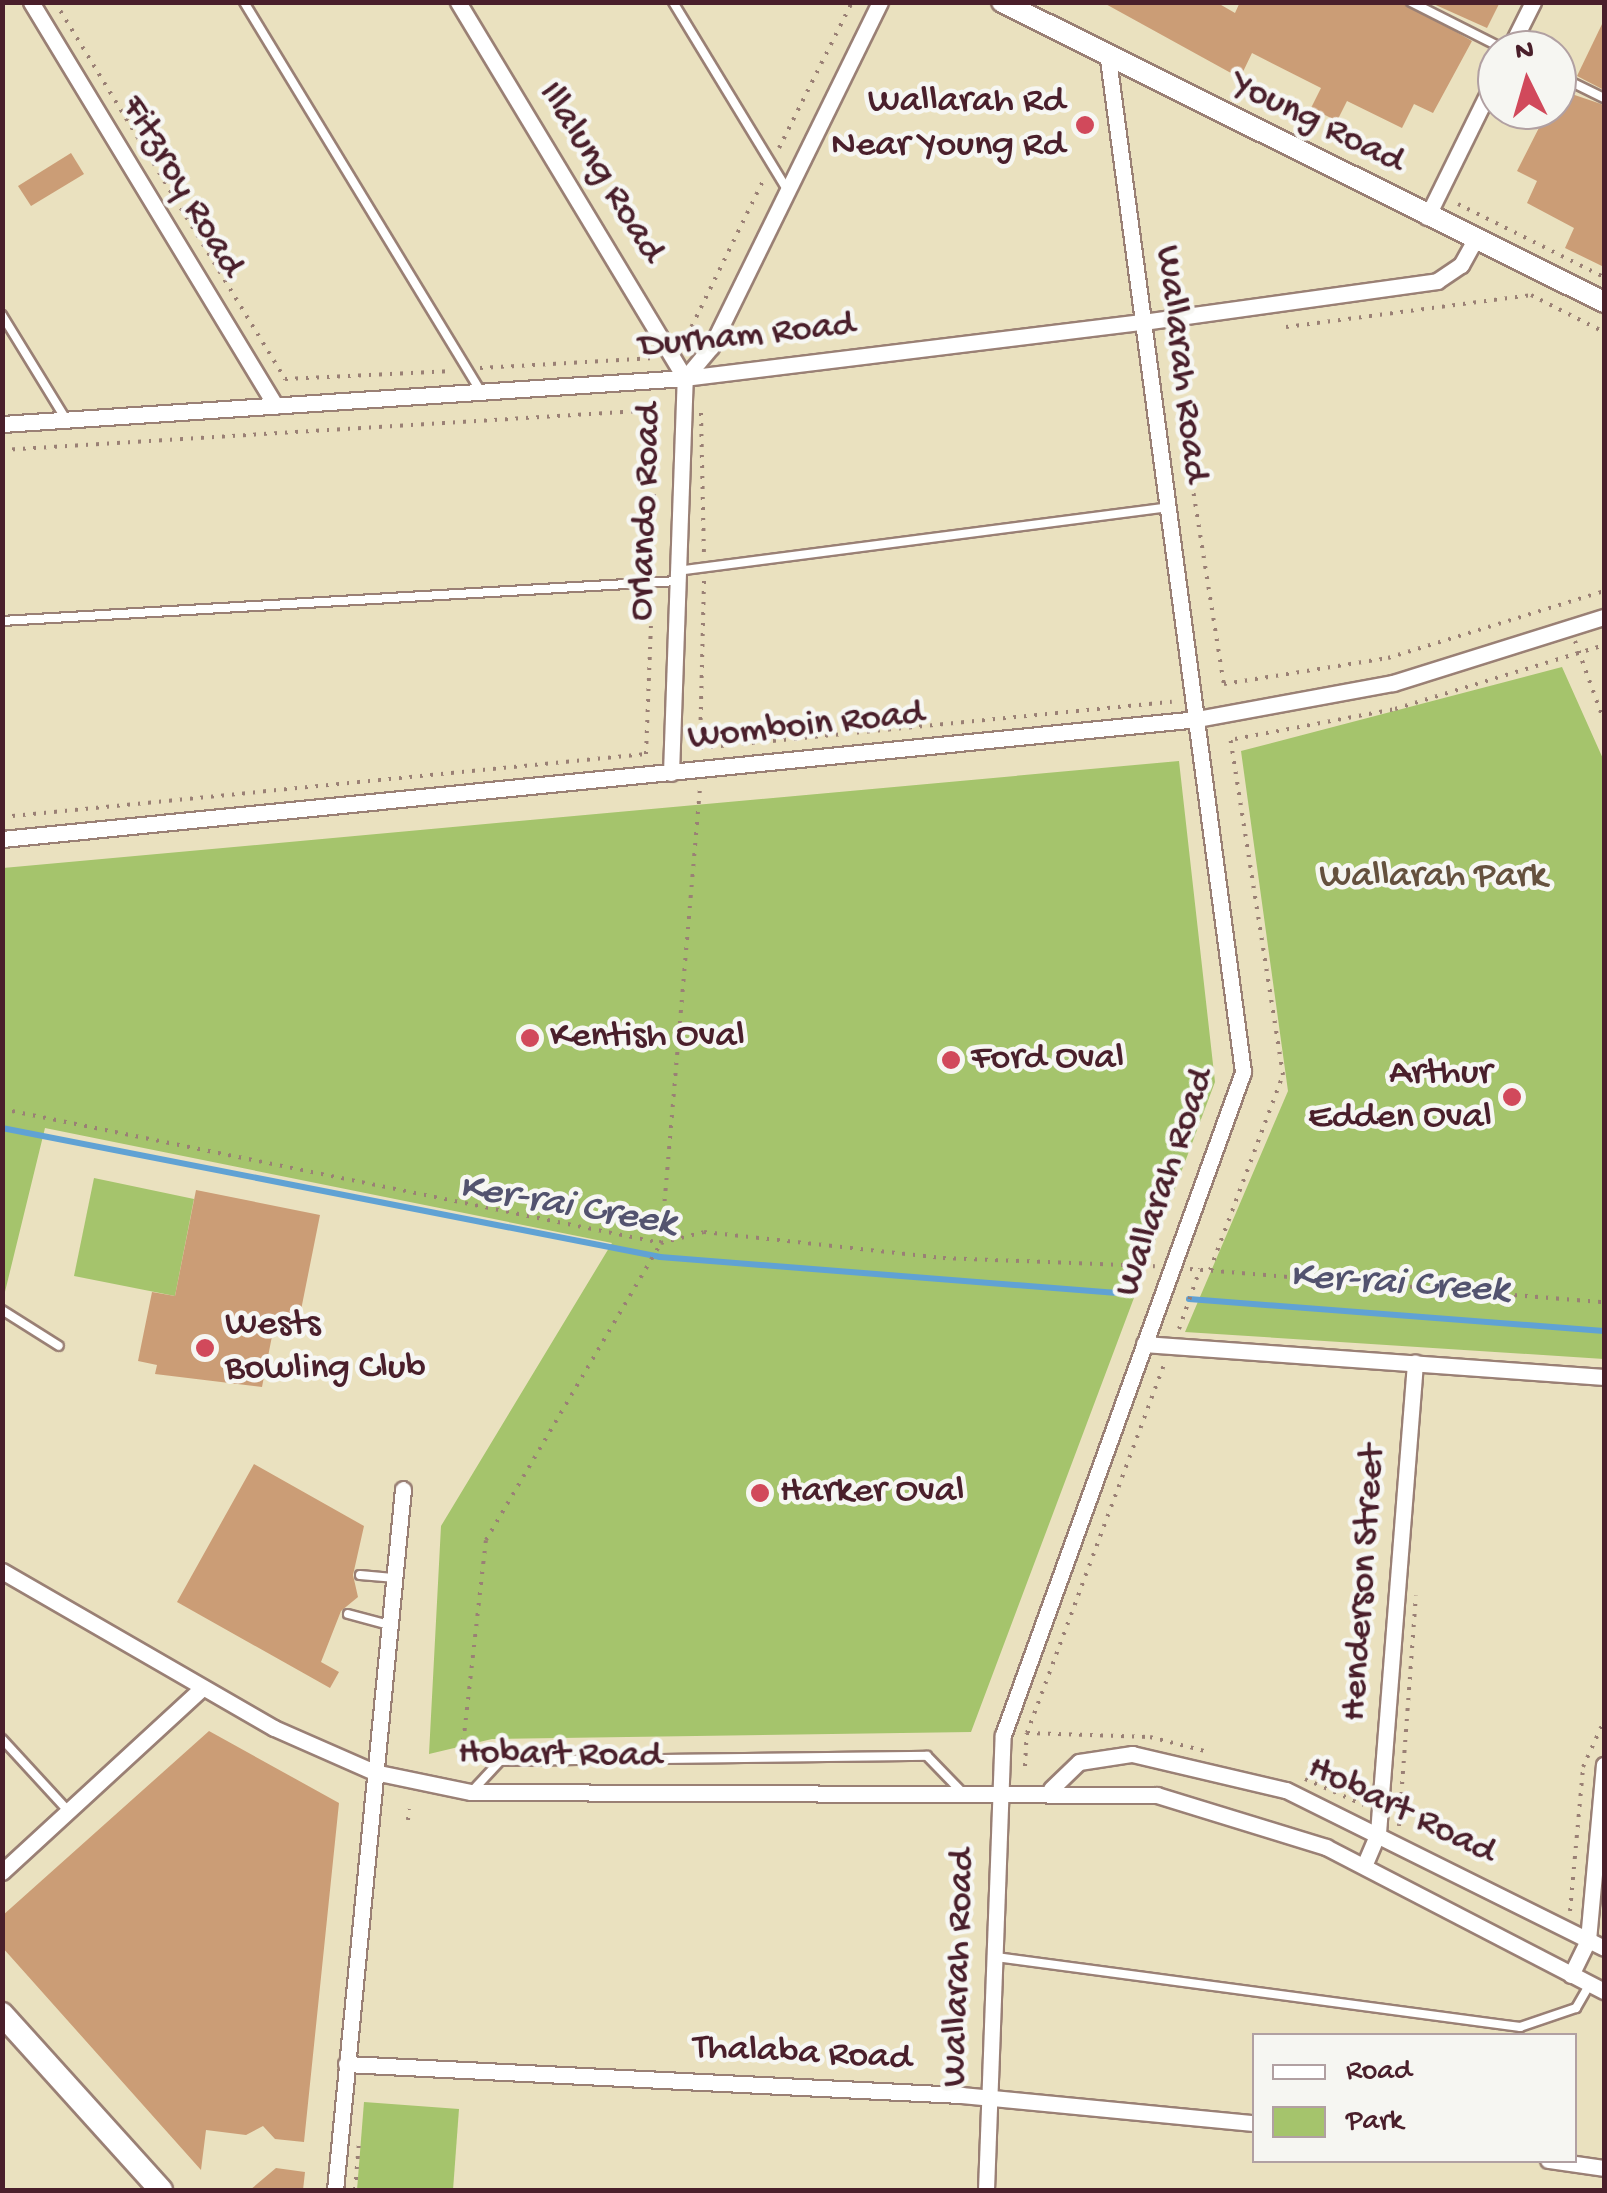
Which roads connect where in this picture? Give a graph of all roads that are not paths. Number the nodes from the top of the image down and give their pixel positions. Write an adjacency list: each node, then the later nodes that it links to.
1 (31, 2): 23 (street, Fitzroy Road)
2 (244, 2): 22 (lane)
3 (458, 2): 21 (street, Illalung Road)
4 (674, 2): 15 (lane)
5 (880, 2): 15 (street, Orlando Road)
6 (1002, 2): 11 (street, Young Road)
7 (1412, 2): 10 (lane)
8 (1533, 2): 9 (street)
9 (1518, 30)
10 (1477, 34)
11 (1108, 59): 16 (street, Young Road); 20 (street, Wallarah Road)
12 (1577, 85): 13 (lane)
13 (1604, 98)
14 (1477, 116): 16 (street)
15 (788, 192): 21 (street, Orlando Road)
16 (1427, 218): 17 (street, Young Road)
17 (1475, 240): 18 (street, Young Road); 20 (street, Durham Road)
18 (1604, 302)
19 (2, 315): 24 (lane)
20 (1143, 322): 21 (street, Durham Road); 26 (street, Wallarah Road)
21 (685, 378): 22 (street, Durham Road); 27 (street, Orlando Road)
22 (482, 394): 23 (street, Durham Road)
23 (276, 406): 24 (street, Durham Road)
24 (66, 420): 25 (street, Durham Road)
25 (2, 424)
26 (1166, 508): 27 (lane); 30 (street, Wallarah Road)
27 (677, 576): 29 (lane); 31 (street, Orlando Road)
28 (1604, 617): 30 (street, Womboin Road)
29 (2, 621)
30 (1197, 719): 31 (street, Womboin Road); 34 (street, Wallarah Road)
31 (671, 772): 32 (street, Womboin Road)
32 (2, 839)
33 (2, 1310): 35 (lane)
34 (1144, 1344): 36 (street); 48 (street, Wallarah Road)
35 (60, 1346)
36 (1415, 1362): 37 (street); 53 (street, Henderson Street)
37 (1604, 1377)
38 (403, 1489): 41 (street)
39 (2, 1570): 44 (street, Hobart Road)
40 (360, 1575): 41 (lane)
41 (394, 1578): 43 (street)
42 (348, 1614): 43 (lane)
43 (388, 1625): 47 (street)
44 (202, 1688): 47 (street, Hobart Road); 52 (street)
45 (2, 1740): 52 (lane)
46 (1604, 1764): 56 (street)
47 (374, 1772): 51 (street, Hobart Road); 62 (street)
48 (998, 1788): 49 (street, Hobart Road); 50 (street, Hobart Road); 58 (street, Wallarah Road)
49 (1050, 1788): 53 (street, Hobart Road); 54 (street, Hobart Road)
50 (960, 1789): 51 (street, Hobart Road); 51 (lane)
51 (471, 1792)
52 (70, 1813): 55 (street)
53 (1378, 1833): 54 (street, Henderson Street); 56 (street, Hobart Road)
54 (1364, 1866): 59 (street, Hobart Road)
55 (2, 1872)
56 (1588, 1940): 57 (street, Hobart Road); 59 (street)
57 (1604, 1948)
58 (994, 1957): 60 (lane); 63 (street, Wallarah Road)
59 (1571, 1975): 60 (street, Hobart Road)
60 (1598, 1988)
61 (2, 2014): 67 (main road)
62 (346, 2064): 63 (street, Thalaba Road); 68 (street)
63 (989, 2097): 64 (street, Thalaba Road); 69 (street, Wallarah Road)
64 (1252, 2123)
65 (1569, 2163): 66 (street)
66 (1604, 2168)
67 (161, 2190)
68 (335, 2190)
69 (986, 2190)

